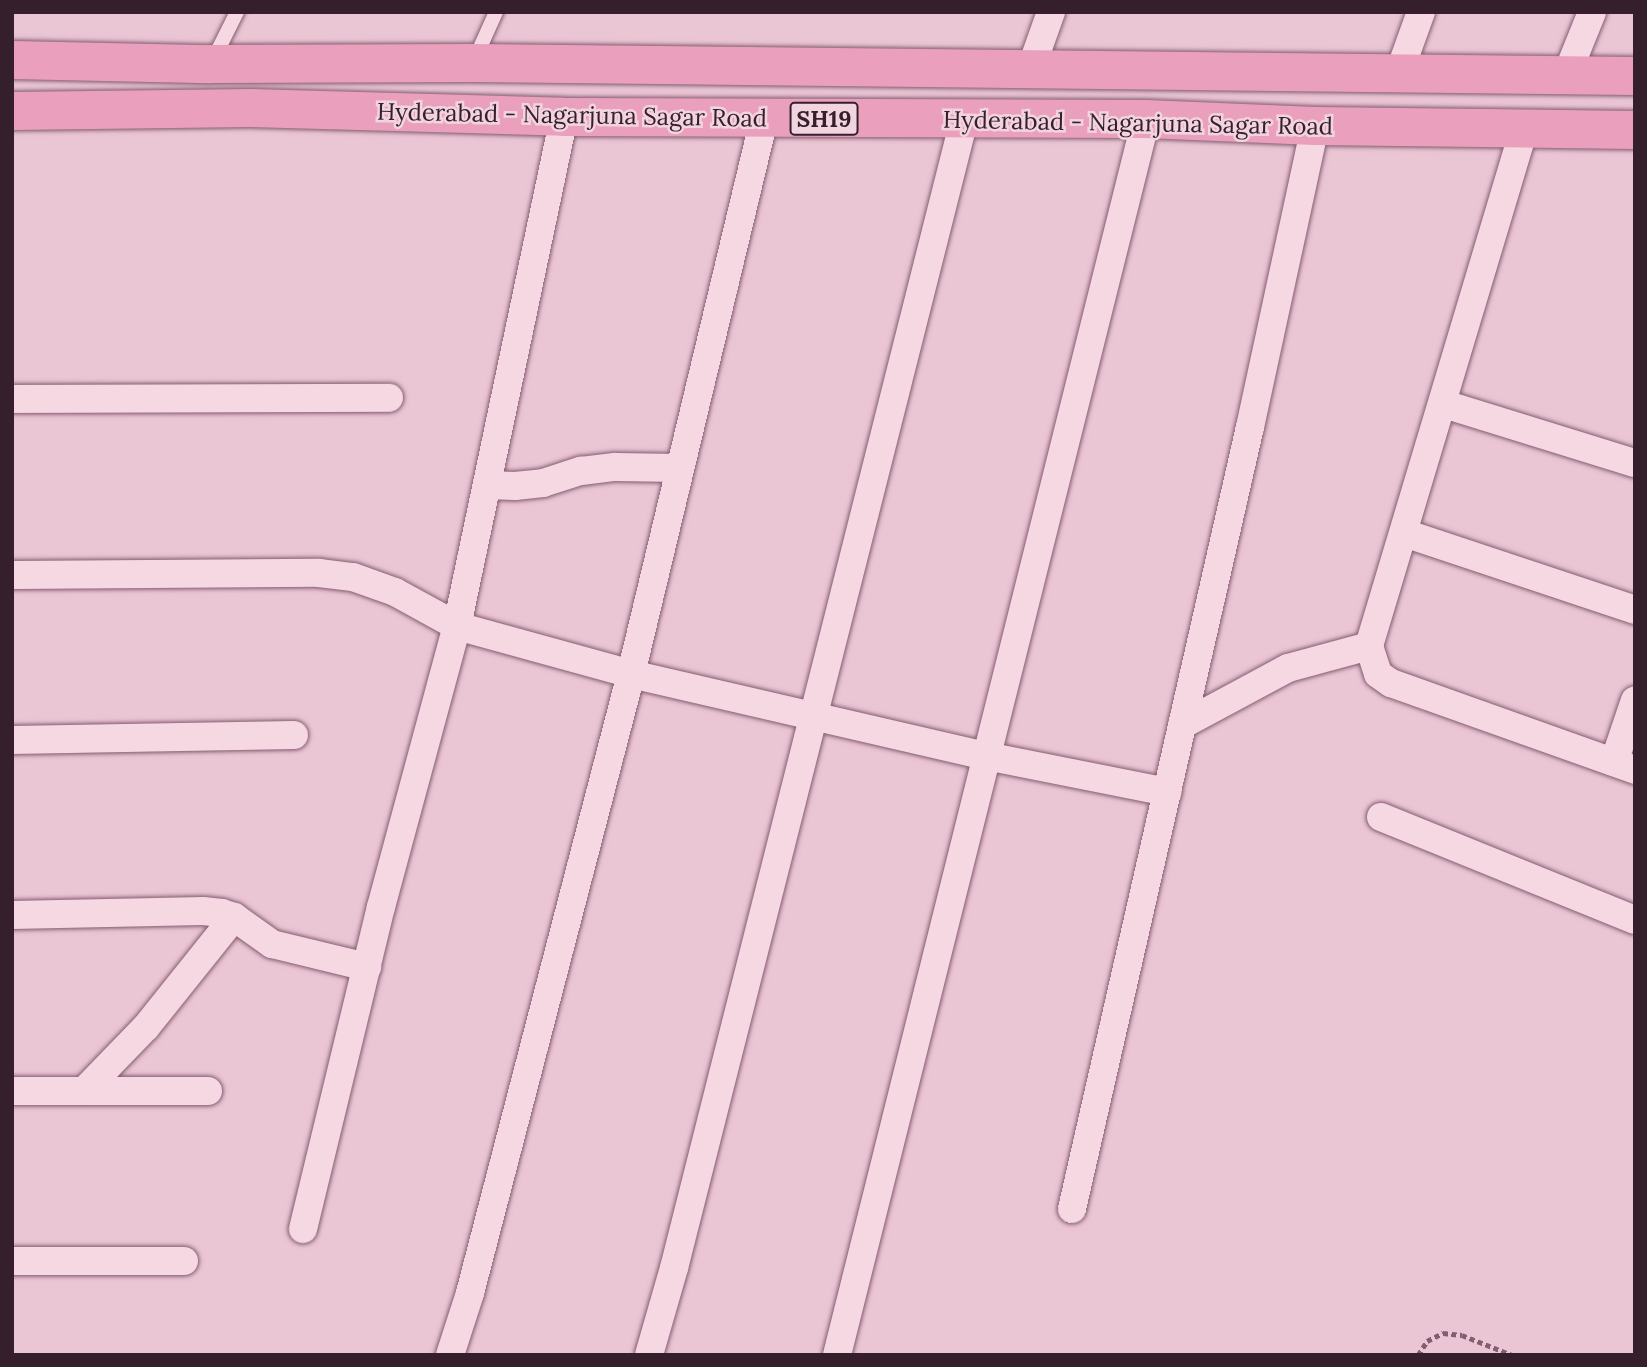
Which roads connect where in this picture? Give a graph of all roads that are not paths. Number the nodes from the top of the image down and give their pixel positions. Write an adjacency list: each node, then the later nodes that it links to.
1 (237, 12): 8 (lane)
2 (496, 12): 7 (lane)
3 (1051, 12): 9 (street)
4 (1421, 12): 10 (street)
5 (1592, 12): 11 (street)
6 (12, 60): 8 (main road, Hyderabad - Nagarjuna Sagar Road / SH19)
7 (474, 63): 8 (main road, Hyderabad - Nagarjuna Sagar Road / SH19); 9 (main road, Hyderabad - Nagarjuna Sagar Road / SH19)
8 (211, 64)
9 (1030, 71): 10 (main road, Hyderabad - Nagarjuna Sagar Road / SH19)
10 (1399, 73): 11 (main road, Hyderabad - Nagarjuna Sagar Road / SH19)
11 (1567, 74): 12 (main road, Hyderabad - Nagarjuna Sagar Road / SH19)
12 (1635, 76)
13 (12, 111): 14 (main road, Hyderabad - Nagarjuna Sagar Road / SH19)
14 (564, 117): 16 (main road, Hyderabad - Nagarjuna Sagar Road / SH19); 26 (street)
15 (1146, 118): 17 (main road, Hyderabad - Nagarjuna Sagar Road / SH19); 18 (main road, Hyderabad - Nagarjuna Sagar Road / SH19); 38 (street)
16 (764, 119): 17 (main road, Hyderabad - Nagarjuna Sagar Road / SH19); 25 (street)
17 (964, 120): 34 (street)
18 (1315, 126): 19 (main road, Hyderabad - Nagarjuna Sagar Road / SH19); 35 (street)
19 (1524, 129): 20 (main road, Hyderabad - Nagarjuna Sagar Road / SH19); 23 (street)
20 (1635, 130)
21 (389, 398): 22 (street)
22 (12, 399)
23 (1444, 404): 24 (street); 27 (street)
24 (1635, 463)
25 (680, 468): 26 (street); 32 (street)
26 (487, 485): 30 (street)
27 (1404, 533): 29 (street); 31 (street)
28 (12, 575): 30 (street)
29 (1635, 610)
30 (457, 626): 32 (street); 45 (street)
31 (1369, 646): 35 (street); 39 (street)
32 (631, 674): 34 (street); 53 (street)
33 (1635, 699): 39 (street)
34 (815, 715): 38 (street); 54 (street)
35 (1182, 725): 40 (street)
36 (294, 735): 37 (street)
37 (12, 740)
38 (986, 756): 40 (street); 55 (street)
39 (1624, 766)
40 (1167, 792): 49 (street)
41 (1381, 817): 44 (street)
42 (12, 915): 43 (street)
43 (234, 917): 45 (street); 48 (street)
44 (1635, 920)
45 (367, 967): 50 (street)
46 (208, 1090): 48 (street)
47 (12, 1091): 48 (street)
48 (84, 1091)
49 (1072, 1209)
50 (303, 1229)
51 (12, 1261): 52 (street)
52 (184, 1261)
53 (450, 1355)
54 (649, 1355)
55 (837, 1355)

